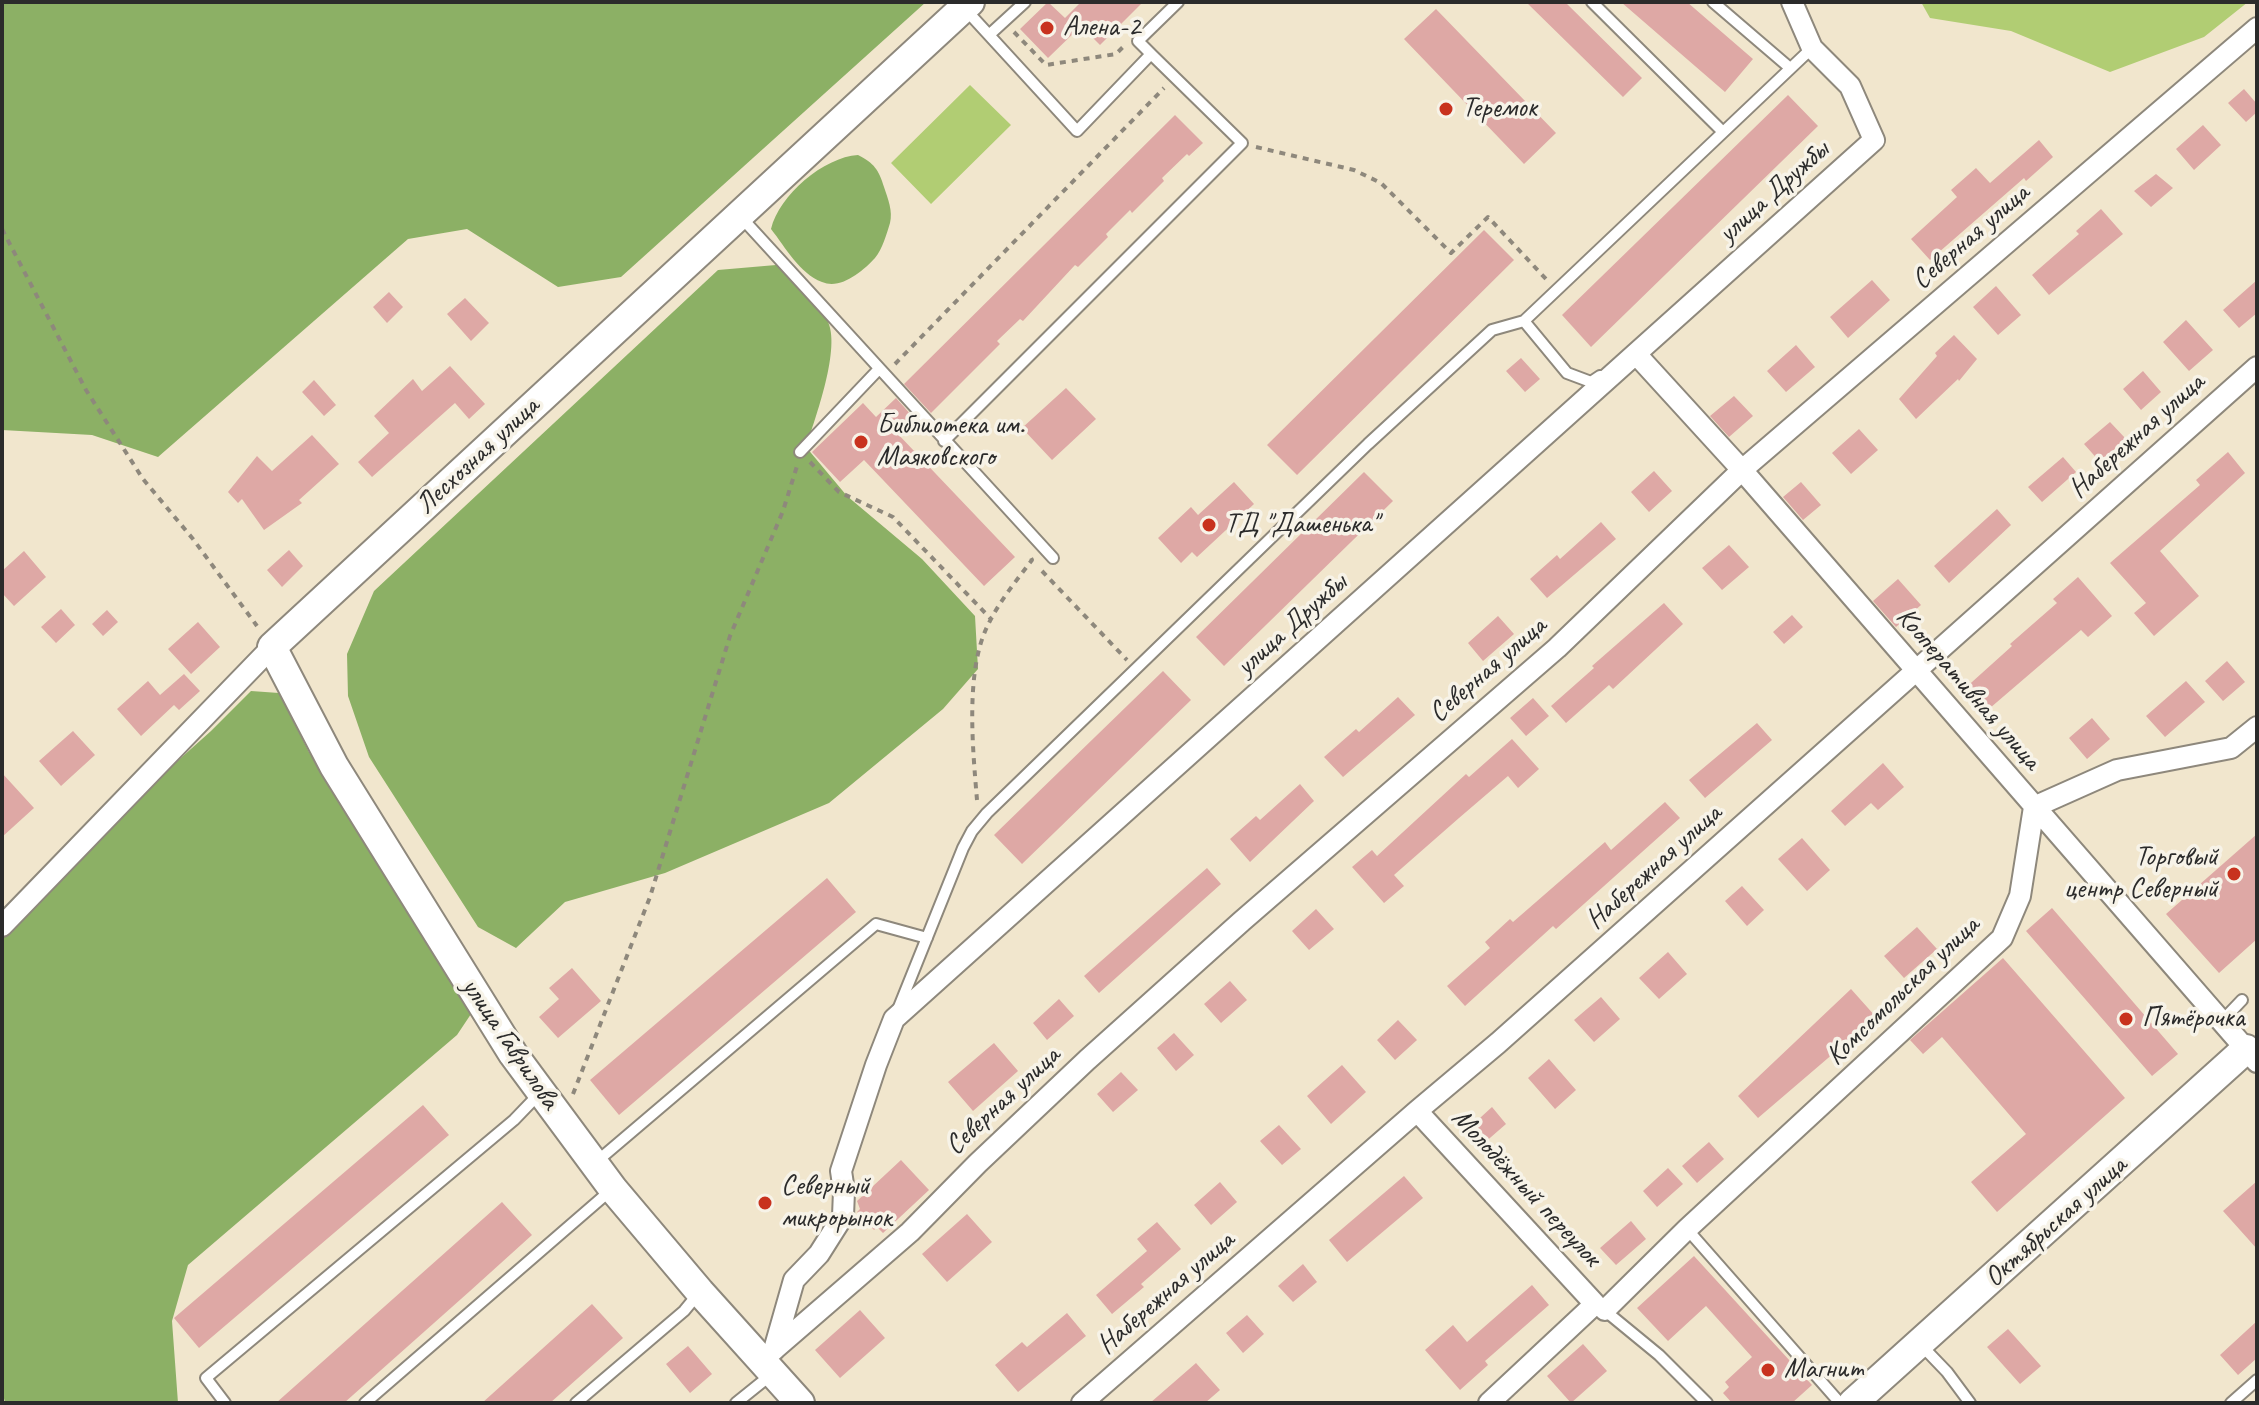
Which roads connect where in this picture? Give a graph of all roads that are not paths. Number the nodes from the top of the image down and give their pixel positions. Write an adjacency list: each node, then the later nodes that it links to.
1 (1025, 2): 8 (lane)
2 (1178, 2): 10 (lane)
3 (1592, 2): 12 (lane)
4 (1713, 2): 11 (lane)
5 (1792, 2): 9 (street, улица Дружбы)
6 (967, 5): 8 (lane); 13 (street, Лесхозная улица)
7 (2257, 28): 20 (street, Северная улица)
8 (989, 35): 10 (lane)
9 (1812, 48): 11 (lane); 15 (street, улица Дружбы)
10 (1151, 54): 18 (lane)
11 (1790, 68): 12 (lane)
12 (1723, 132): 14 (lane)
13 (739, 214): 17 (lane); 22 (street, Лесхозная улица)
14 (1524, 321): 15 (lane); 27 (lane)
15 (1636, 354): 20 (street, Кооперативная улица); 29 (street, улица Дружбы)
16 (2257, 367): 23 (street, Набережная улица)
17 (881, 372): 18 (lane); 19 (lane)
18 (944, 441): 21 (lane)
19 (800, 452)
20 (1742, 470): 23 (street, Кооперативная улица); 40 (street, Северная улица)
21 (1053, 558)
22 (272, 647): 26 (street, Лесхозная улица); 32 (street, улица Гаврилова)
23 (1915, 671): 25 (street, Кооперативная улица); 33 (street, Набережная улица)
24 (2257, 727): 25 (street)
25 (2034, 807): 30 (street, Кооперативная улица); 36 (street, Комсомольская улица)
26 (2, 926)
27 (927, 938): 29 (lane); 34 (lane)
28 (2242, 1000): 30 (lane)
29 (894, 1019): 40 (street, улица Дружбы)
30 (2221, 1022): 31 (street, Кооперативная улица)
31 (2253, 1050): 39 (street, Октябрьская улица)
32 (540, 1093): 34 (street, улица Гаврилова); 42 (lane)
33 (1417, 1111): 38 (street, Молодёжный переулок); 47 (street, Набережная улица)
34 (593, 1165): 35 (street, улица Гаврилова)
35 (613, 1189): 37 (street, улица Гаврилова); 43 (lane)
36 (1687, 1229): 38 (street, Комсомольская улица); 50 (lane)
37 (700, 1292): 40 (street, улица Гаврилова); 44 (lane)
38 (1600, 1307): 48 (street, Комсомольская улица); 49 (lane)
39 (1921, 1344): 51 (street, Октябрьская улица); 52 (lane)
40 (770, 1361): 45 (lane); 46 (street, улица Гаврилова)
41 (2257, 1380): 53 (lane)
42 (225, 1403)
43 (365, 1403)
44 (576, 1403)
45 (736, 1403)
46 (800, 1403)
47 (1082, 1403)
48 (1489, 1403)
49 (1707, 1403)
50 (1840, 1403)
51 (1853, 1403)
52 (1970, 1403)
53 (2231, 1403)

